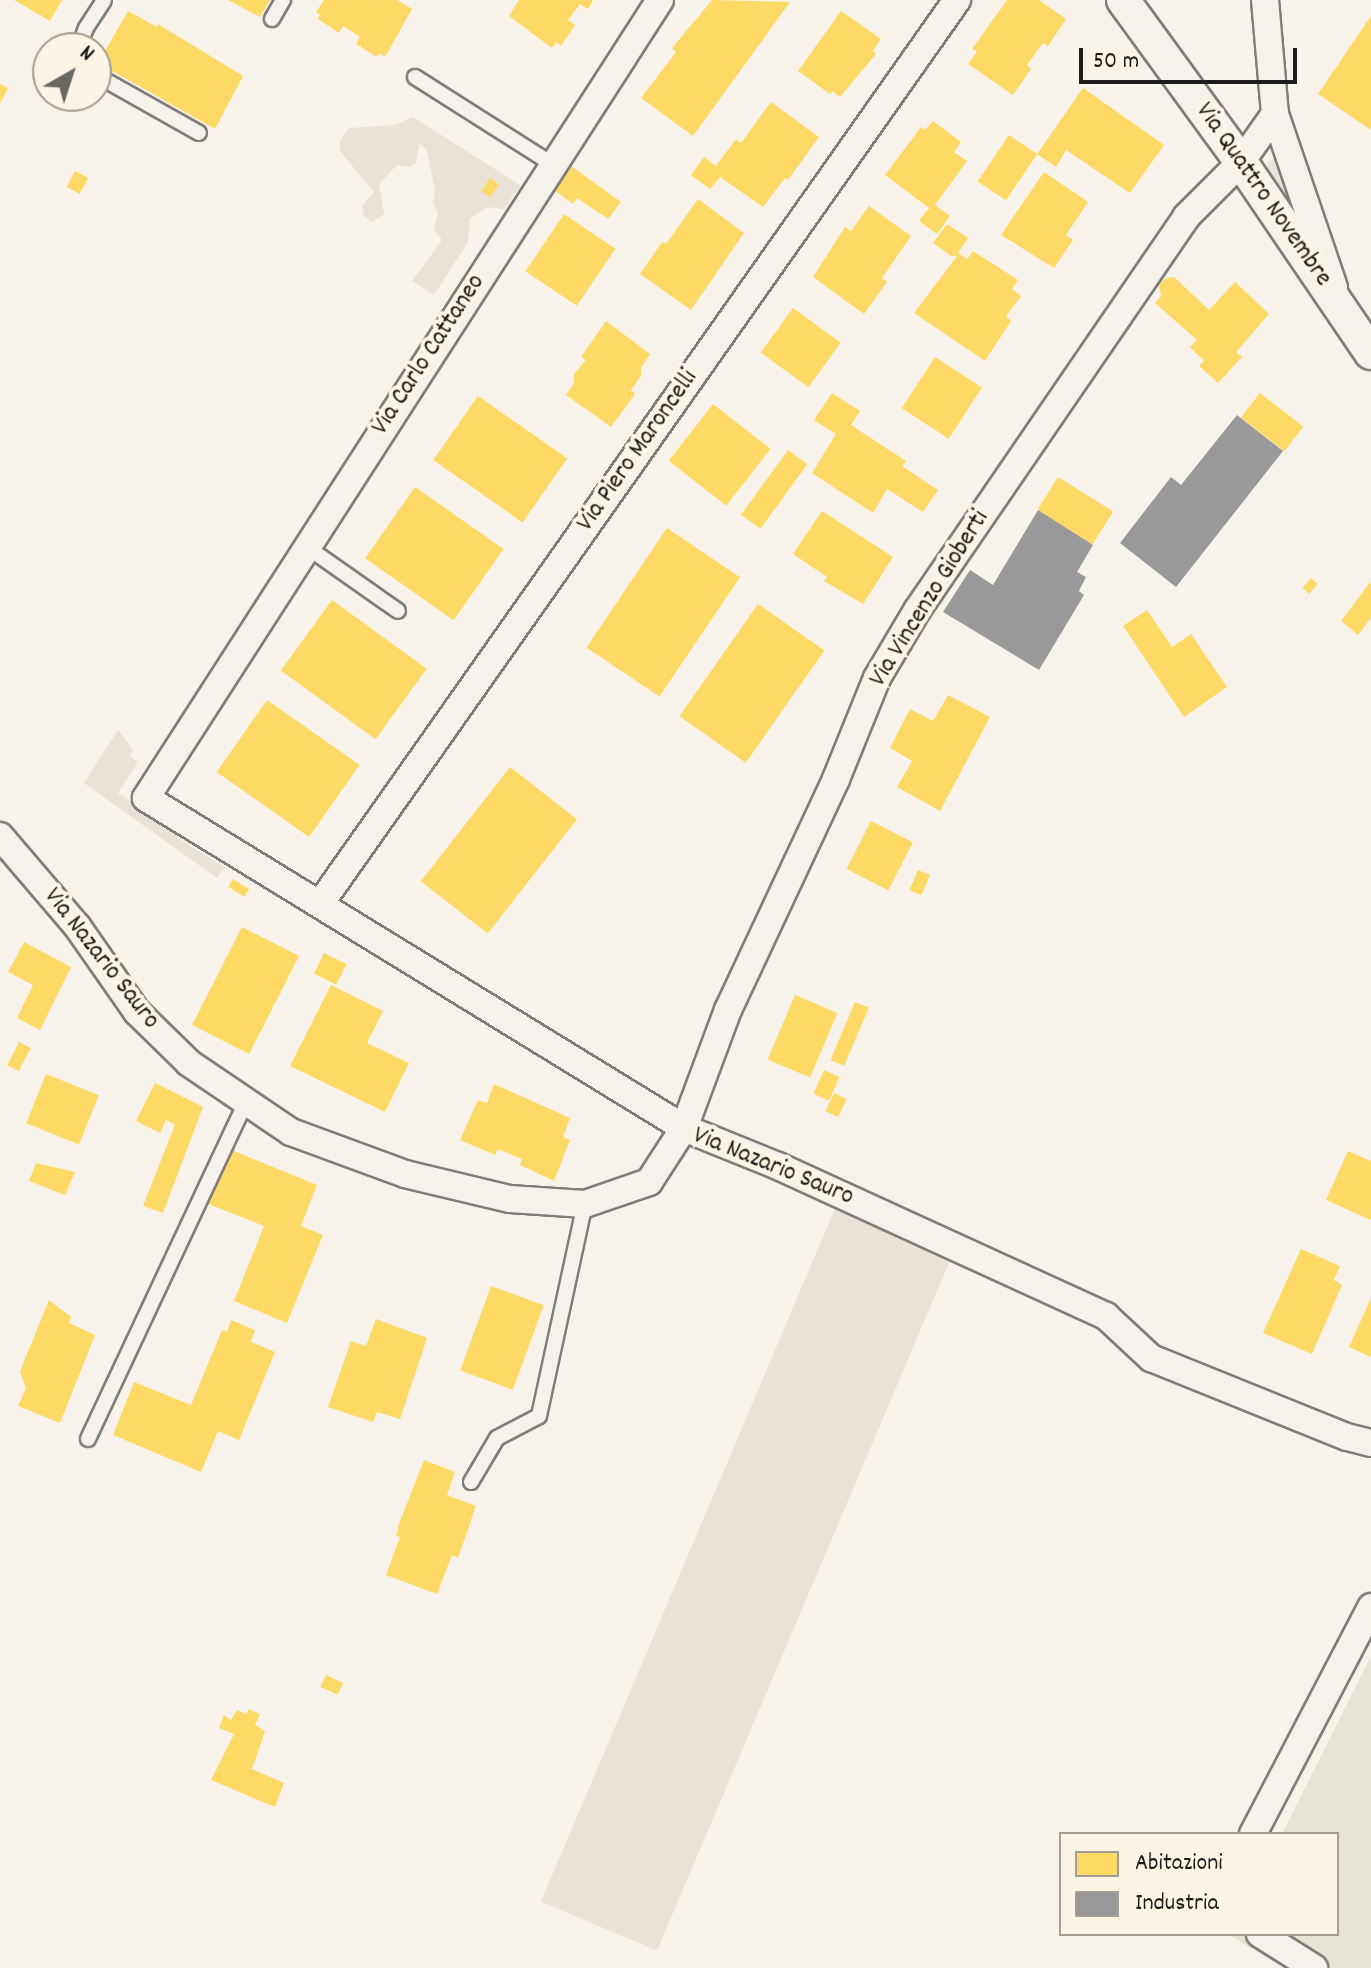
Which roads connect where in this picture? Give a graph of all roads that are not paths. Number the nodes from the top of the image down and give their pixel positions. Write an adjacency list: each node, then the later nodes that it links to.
1 (104, 0): 8 (lane)
2 (283, 0): 7 (lane)
3 (660, 0): 14 (street, Via Carlo Cattaneo)
4 (957, 0): 20 (street, Via Piero Maroncelli)
5 (1123, 0): 13 (street, Via Quattro Novembre)
6 (1265, 0): 11 (street)
7 (272, 19)
8 (85, 32)
9 (415, 77): 14 (lane)
10 (112, 84): 12 (lane)
11 (1275, 114): 13 (street, Via Vincenzo Gioberti); 15 (street)
12 (199, 133)
13 (1241, 162): 15 (street, Via Quattro Novembre); 22 (street, Via Vincenzo Gioberti)
14 (552, 164): 17 (street, Via Carlo Cattaneo)
15 (1339, 302): 16 (street, Via Quattro Novembre)
16 (1371, 353)
17 (307, 547): 18 (lane); 20 (street, Via Carlo Cattaneo)
18 (398, 611)
19 (0, 836): 21 (street, Via Nazario Sauro)
20 (320, 904): 22 (street)
21 (246, 1101): 23 (street, Via Nazario Sauro); 24 (lane)
22 (684, 1128): 23 (street, Via Nazario Sauro); 25 (street, Via Nazario Sauro)
23 (585, 1204): 26 (lane)
24 (88, 1439)
25 (1371, 1443)
26 (471, 1482)
27 (1371, 1607): 28 (street)
28 (1254, 1832)
29 (1263, 1936): 30 (street)
30 (1314, 1968)

